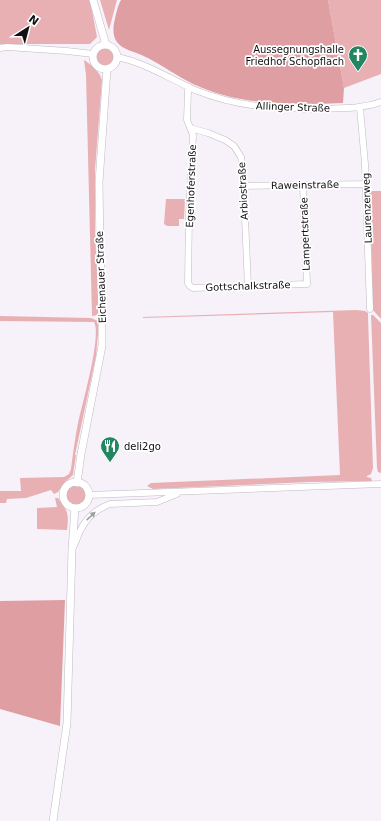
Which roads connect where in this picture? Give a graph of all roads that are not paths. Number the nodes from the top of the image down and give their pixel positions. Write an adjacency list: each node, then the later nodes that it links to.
1 (93, 0): 2 (main road)
2 (106, 45): 4 (main road); 5 (main road)
3 (0, 48): 4 (street)
4 (93, 54): 6 (main road)
5 (116, 57): 6 (main road); 7 (street, Allinger Straße)
6 (107, 69): 18 (main road, Eichenauer Straße)
7 (189, 87): 9 (street, Allinger Straße); 10 (street, Egenhoferstraße)
8 (381, 102): 9 (street, Allinger Straße)
9 (360, 108): 11 (street, Laurenzerweg)
10 (190, 128): 13 (street, Arbiostraße); 15 (street, Egenhoferstraße)
11 (366, 184): 12 (street, Raweinstraße); 17 (street, Laurenzerweg)
12 (303, 185): 13 (street, Raweinstraße); 14 (street, Lampertstraße)
13 (244, 186): 16 (street, Arbiostraße)
14 (308, 284): 16 (street, Gottschalkstraße)
15 (190, 286): 16 (street, Gottschalkstraße)
16 (248, 287)
17 (370, 309)
18 (78, 483): 21 (main road); 22 (main road)
19 (381, 484): 20 (street)
20 (183, 492): 21 (street); 23 (street, one-way to 20)
21 (89, 495): 22 (main road)
22 (75, 508): 23 (main road)
23 (72, 549): 24 (main road)
24 (53, 821)

